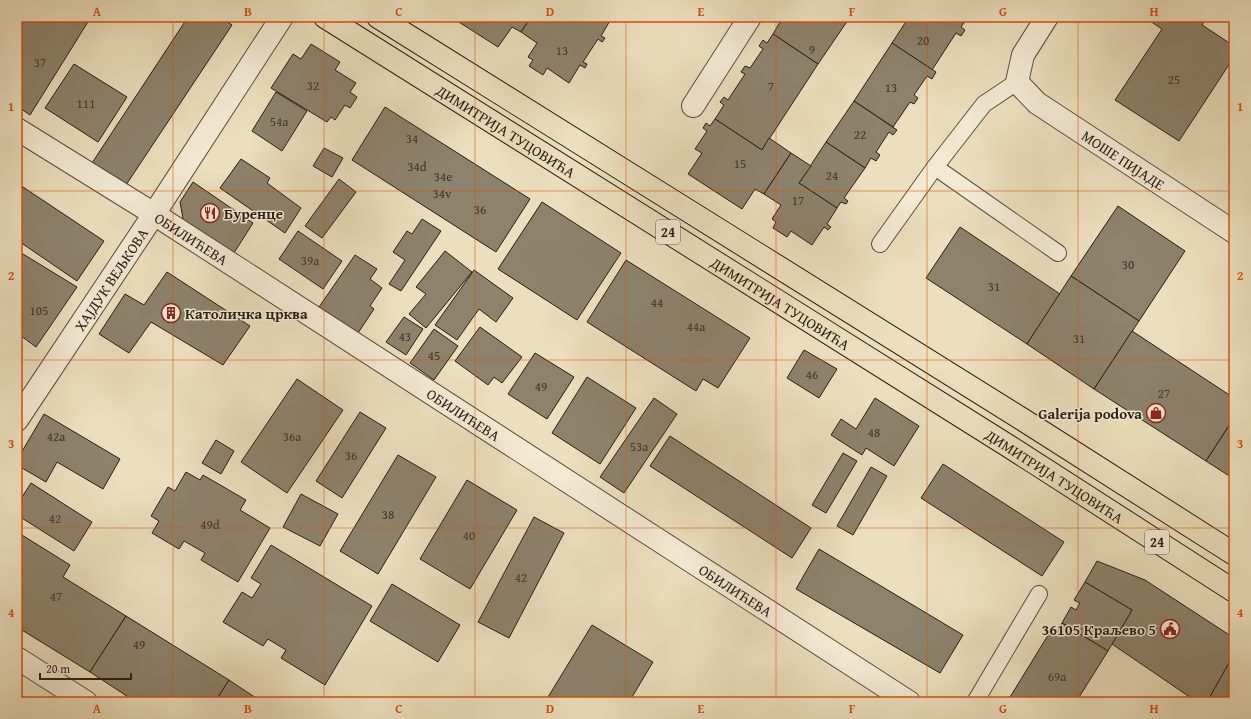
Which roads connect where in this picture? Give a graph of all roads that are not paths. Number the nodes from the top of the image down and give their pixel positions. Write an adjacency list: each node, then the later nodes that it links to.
1 (282, 17): 10 (street, ХАЈДУК ВЕЉКОВА)
2 (325, 17): 16 (main road, ДИМИТРИЈА ТУЦОВИЋА / 24)
3 (378, 17): 15 (main road, ДИМИТРИЈА ТУЦОВИЋА / 24)
4 (750, 17): 7 (street)
5 (1047, 17): 6 (street)
6 (1017, 82): 9 (lane); 11 (street, МОШЕ ПИЈАДЕ)
7 (694, 106)
8 (17, 129): 10 (street, ОБИЛИЋЕВА)
9 (935, 167): 12 (lane); 13 (lane)
10 (154, 214): 14 (street, ХАЈДУК ВЕЉКОВА); 20 (street, ОБИЛИЋЕВА)
11 (1234, 232)
12 (880, 244)
13 (1058, 253)
14 (17, 420)
15 (1234, 554)
16 (1234, 591)
17 (1039, 594): 21 (lane)
18 (17, 658): 19 (street)
19 (86, 702)
20 (909, 702)
21 (976, 702)

